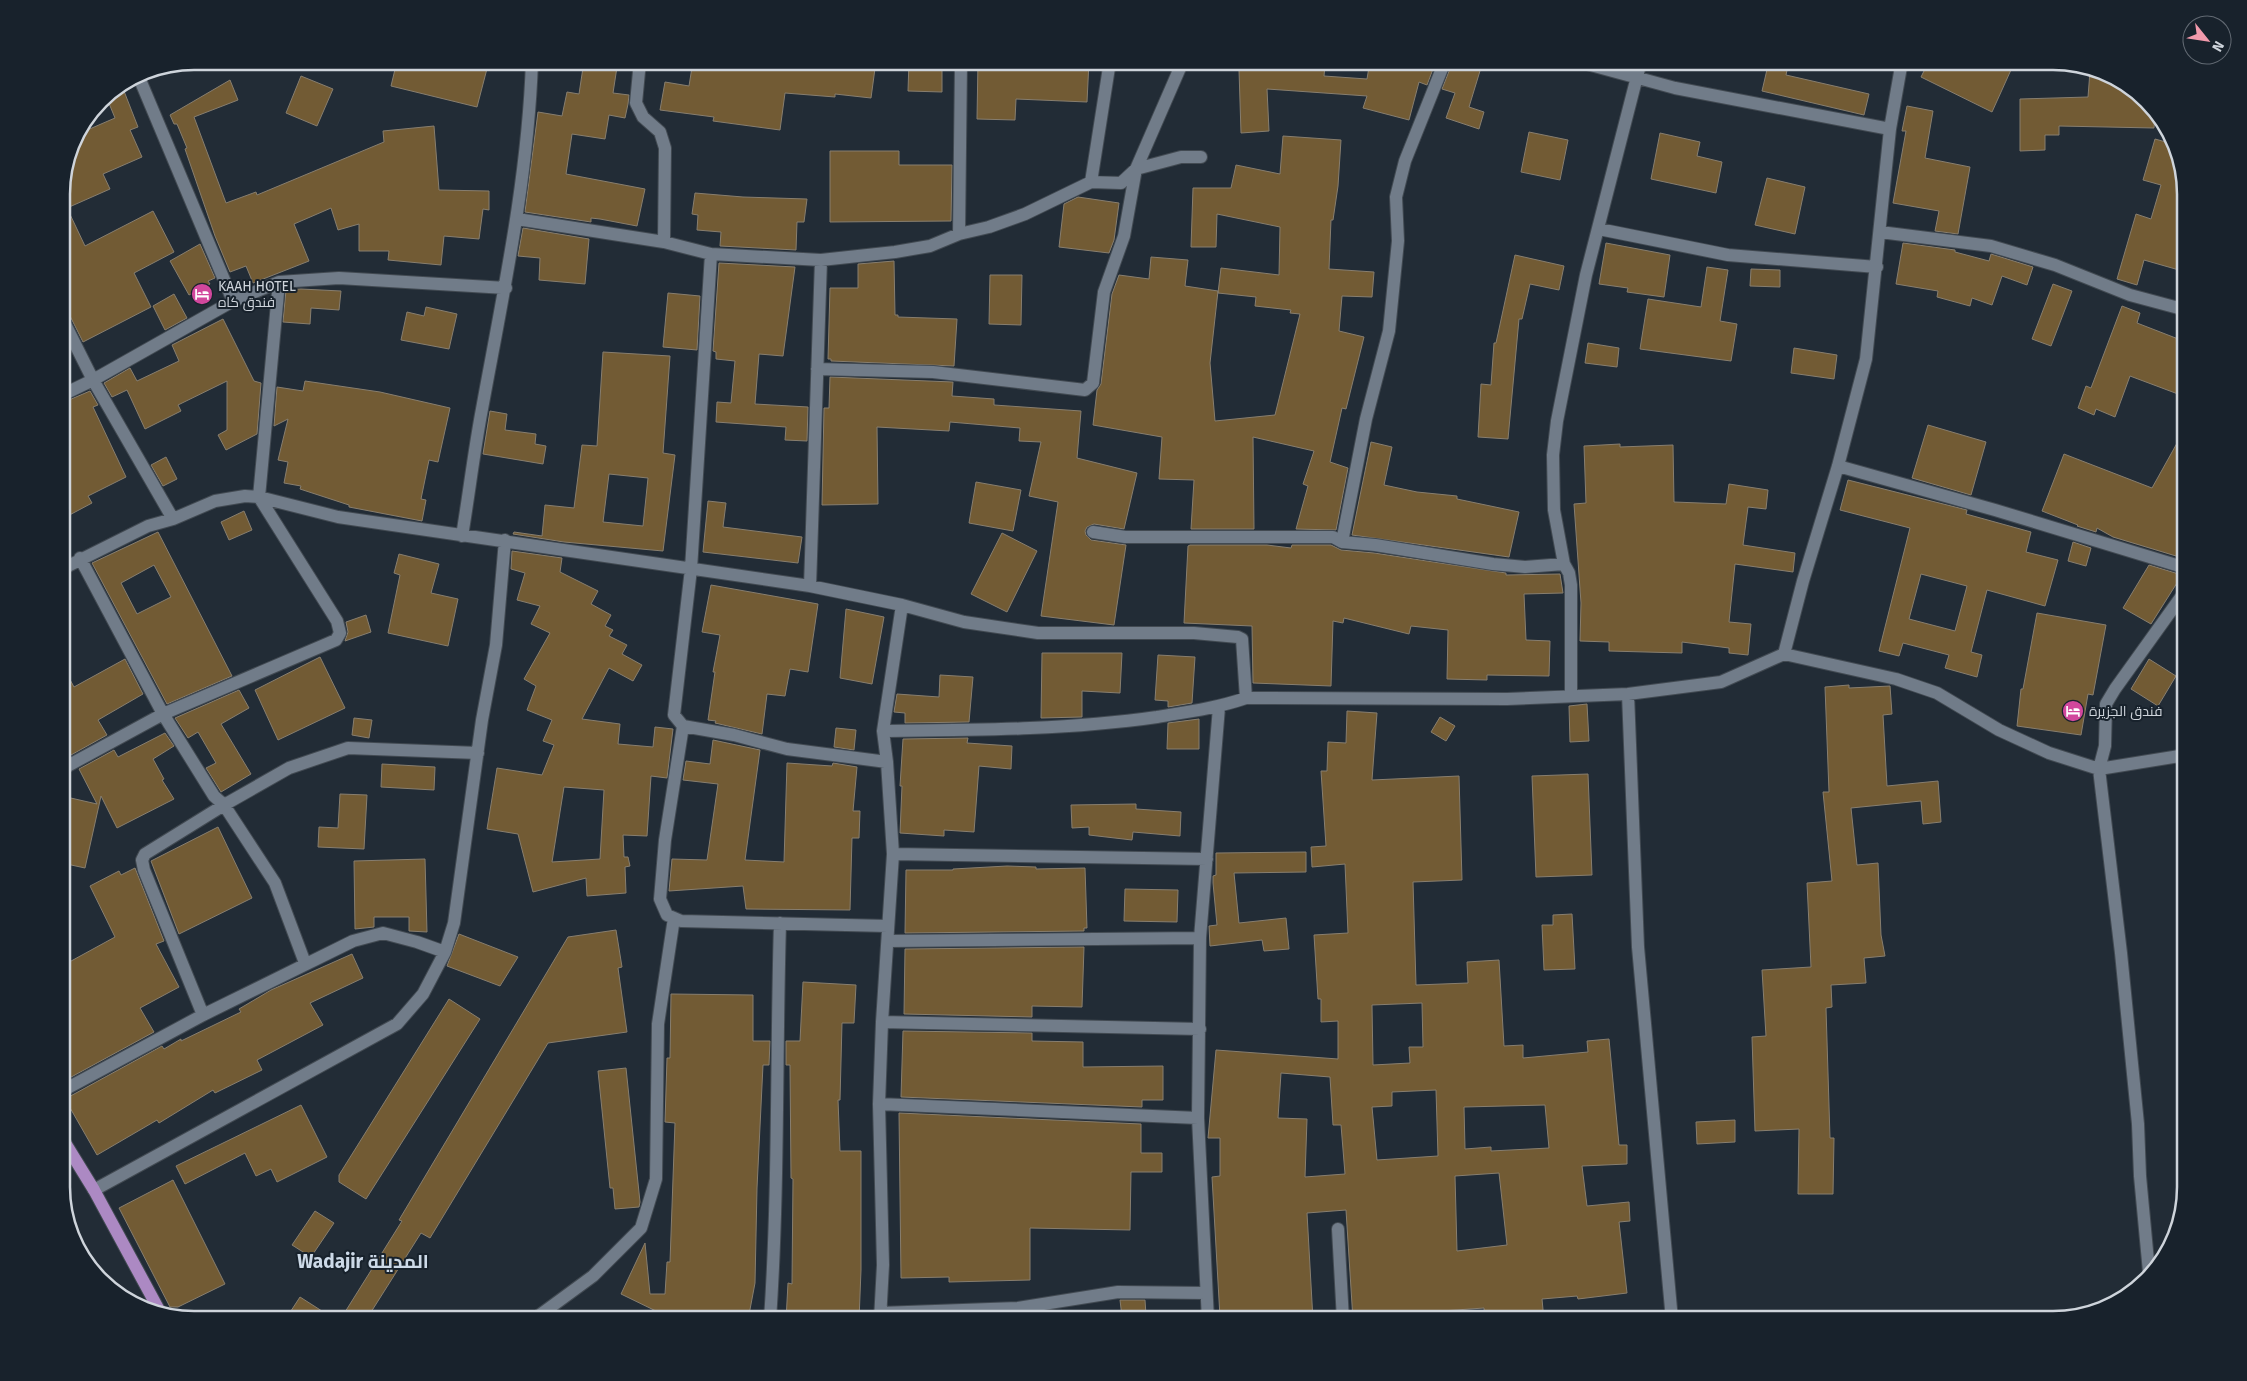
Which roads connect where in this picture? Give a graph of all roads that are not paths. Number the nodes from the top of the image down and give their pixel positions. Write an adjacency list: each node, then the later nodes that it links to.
1 (531, 70): 16 (street)
2 (639, 70): 20 (street)
3 (961, 70): 19 (street)
4 (1109, 70): 15 (street)
5 (1179, 70): 14 (street)
6 (1441, 70): 38 (street)
7 (1606, 70): 10 (street)
8 (1638, 70): 10 (street)
9 (1900, 70): 12 (street)
10 (1636, 79): 12 (street); 17 (street)
11 (141, 82): 26 (street)
12 (1890, 129): 18 (street)
13 (1201, 157): 14 (street)
14 (1136, 169): 15 (street); 29 (street)
15 (1091, 182): 19 (street)
16 (517, 219): 20 (street); 25 (street)
17 (1598, 229): 23 (street); 41 (street)
18 (1880, 232): 23 (street); 27 (street)
19 (959, 234): 22 (street)
20 (664, 242): 21 (street)
21 (711, 254): 22 (street); 43 (street)
22 (820, 260): 29 (street)
23 (1877, 267): 32 (street)
24 (279, 282): 25 (street); 26 (street); 33 (street)
25 (506, 288): 36 (street)
26 (233, 301): 30 (street)
27 (2177, 308)
28 (70, 334): 30 (street)
29 (817, 369): 44 (street)
30 (94, 380): 31 (street); 34 (street)
31 (70, 391)
32 (1838, 466): 42 (street); 47 (street)
33 (259, 497): 34 (street); 36 (street); 52 (street)
34 (173, 519): 39 (street)
35 (1093, 532): 38 (street)
36 (462, 536): 37 (street)
37 (505, 540): 43 (street); 55 (street)
38 (1342, 542): 41 (street)
39 (80, 558): 40 (street); 52 (street)
40 (70, 564)
41 (1564, 564): 49 (street)
42 (2177, 565)
43 (691, 569): 44 (street); 53 (street)
44 (810, 586): 46 (street)
45 (2177, 603): 59 (street)
46 (902, 605): 50 (street); 54 (street)
47 (1784, 654): 48 (street); 59 (street)
48 (1628, 694): 49 (street); 88 (street)
49 (1571, 696): 50 (street)
50 (1246, 698): 51 (street)
51 (1218, 707): 54 (street); 62 (street)
52 (163, 714): 58 (street); 60 (street)
53 (683, 726): 57 (street); 63 (street)
54 (883, 731): 57 (street)
55 (478, 753): 60 (street); 68 (street)
56 (2177, 756): 59 (street)
57 (887, 762): 61 (street)
58 (70, 765)
59 (2099, 769): 79 (street)
60 (224, 805): 69 (street); 70 (street)
61 (893, 854): 62 (street); 65 (street)
62 (1207, 858): 66 (street)
63 (674, 918): 64 (street); 82 (street)
64 (780, 924): 65 (street); 83 (street)
65 (888, 926): 67 (street)
66 (1200, 938): 67 (street); 72 (street)
67 (888, 941): 71 (street)
68 (445, 952): 69 (street); 77 (street)
69 (306, 963): 70 (street)
70 (203, 1015): 73 (street)
71 (882, 1022): 72 (street); 74 (street)
72 (1200, 1029): 75 (street)
73 (70, 1087)
74 (879, 1104): 75 (street); 84 (street)
75 (1198, 1118): 80 (street)
76 (70, 1151): 77 (main road)
77 (94, 1190): 81 (main road)
78 (1338, 1229): 87 (street)
79 (2148, 1265)
80 (1206, 1293): 85 (street); 86 (street)
81 (155, 1305)
82 (545, 1311)
83 (771, 1311)
84 (880, 1311)
85 (1032, 1311)
86 (1207, 1311)
87 (1343, 1311)
88 (1671, 1311)

